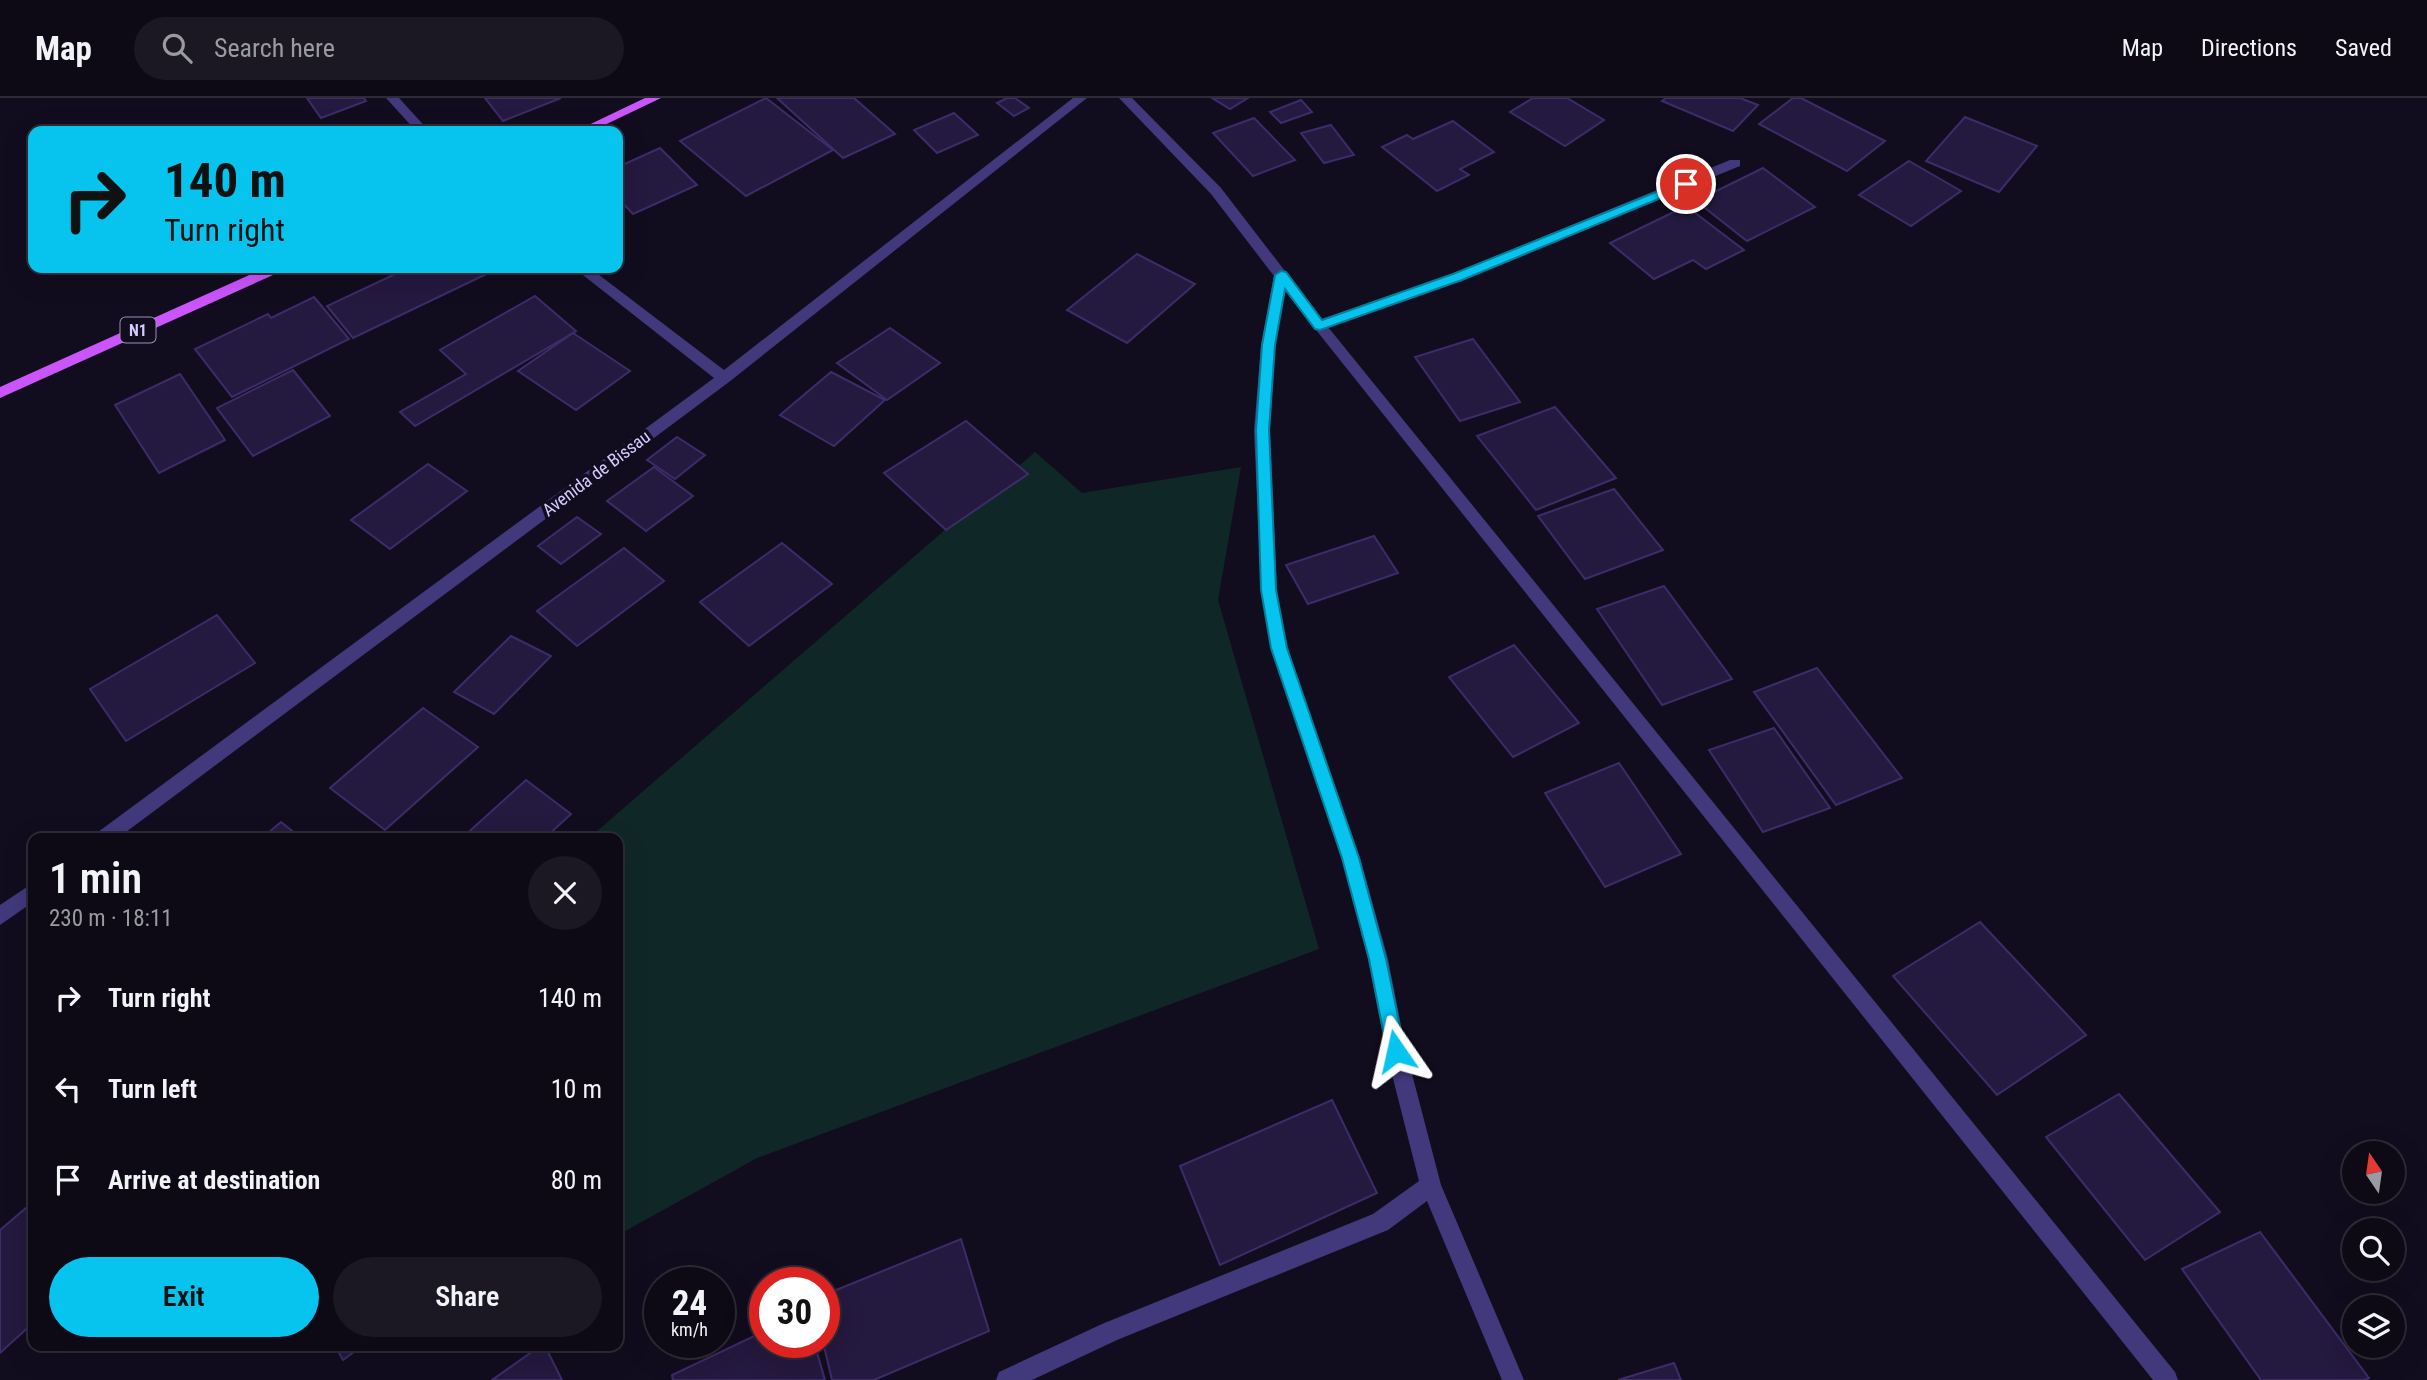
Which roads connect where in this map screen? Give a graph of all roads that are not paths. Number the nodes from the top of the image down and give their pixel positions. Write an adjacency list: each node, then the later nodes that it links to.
1 (392, 98): 5 (street)
2 (655, 98): 6 (main road)
3 (1081, 98): 12 (street, Avenida de Bissau)
4 (1125, 98): 10 (street)
5 (418, 126)
6 (593, 126)
7 (1735, 163): 11 (street)
8 (266, 273): 13 (main road, N1)
9 (588, 273): 12 (street)
10 (1281, 275): 11 (street); 17 (street)
11 (1320, 326): 20 (street)
12 (724, 378): 14 (street, Avenida de Bissau)
13 (0, 393)
14 (111, 833)
15 (28, 895): 16 (street)
16 (0, 916)
17 (1432, 1185): 18 (street); 19 (street)
18 (1007, 1380)
19 (1513, 1380)
20 (2167, 1380)

